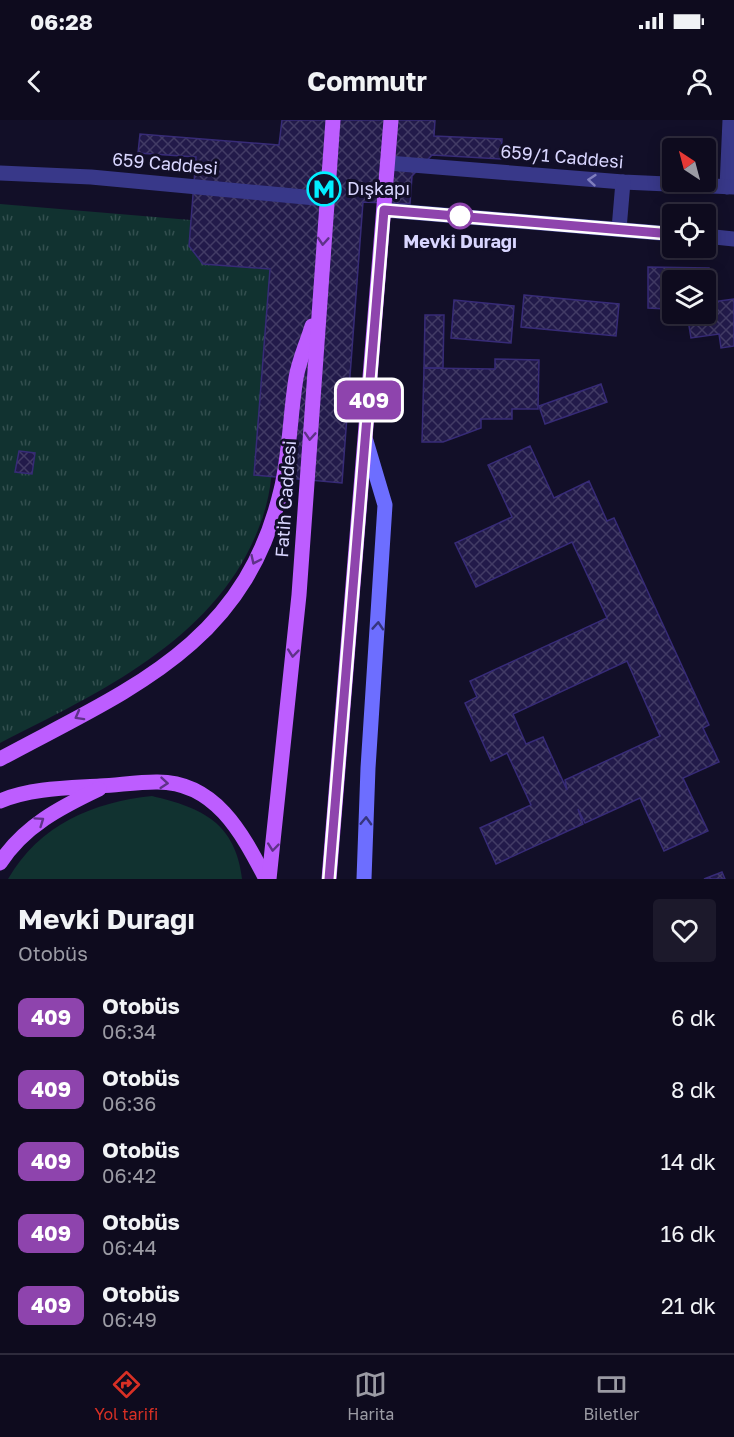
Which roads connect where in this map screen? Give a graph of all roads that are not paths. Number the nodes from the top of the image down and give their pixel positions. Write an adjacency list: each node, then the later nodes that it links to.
1 (333, 120): 8 (main road, Fatih Caddesi)
2 (391, 120): 4 (main road)
3 (730, 120): 7 (street)
4 (388, 163): 6 (street, 659/1 Caddesi, one-way to 4); 9 (main road)
5 (0, 172): 8 (street, 659 Caddesi)
6 (624, 182): 7 (street, 659/1 Caddesi); 10 (street)
7 (730, 187)
8 (326, 199): 14 (main road, Fatih Caddesi, one-way to 14)
9 (384, 210): 10 (street); 15 (main road)
10 (619, 229): 11 (street)
11 (662, 233)
12 (716, 238): 13 (street)
13 (734, 239)
14 (319, 300): 16 (main road, one-way to 16); 20 (main road, Fatih Caddesi, one-way to 20)
15 (366, 441): 21 (main road); 22 (main road, one-way to 15)
16 (0, 759)
17 (106, 785): 18 (main road); 19 (main road, one-way to 17); 20 (main road, one-way to 20)
18 (0, 801)
19 (0, 863)
20 (268, 879)
21 (329, 879)
22 (364, 879)

